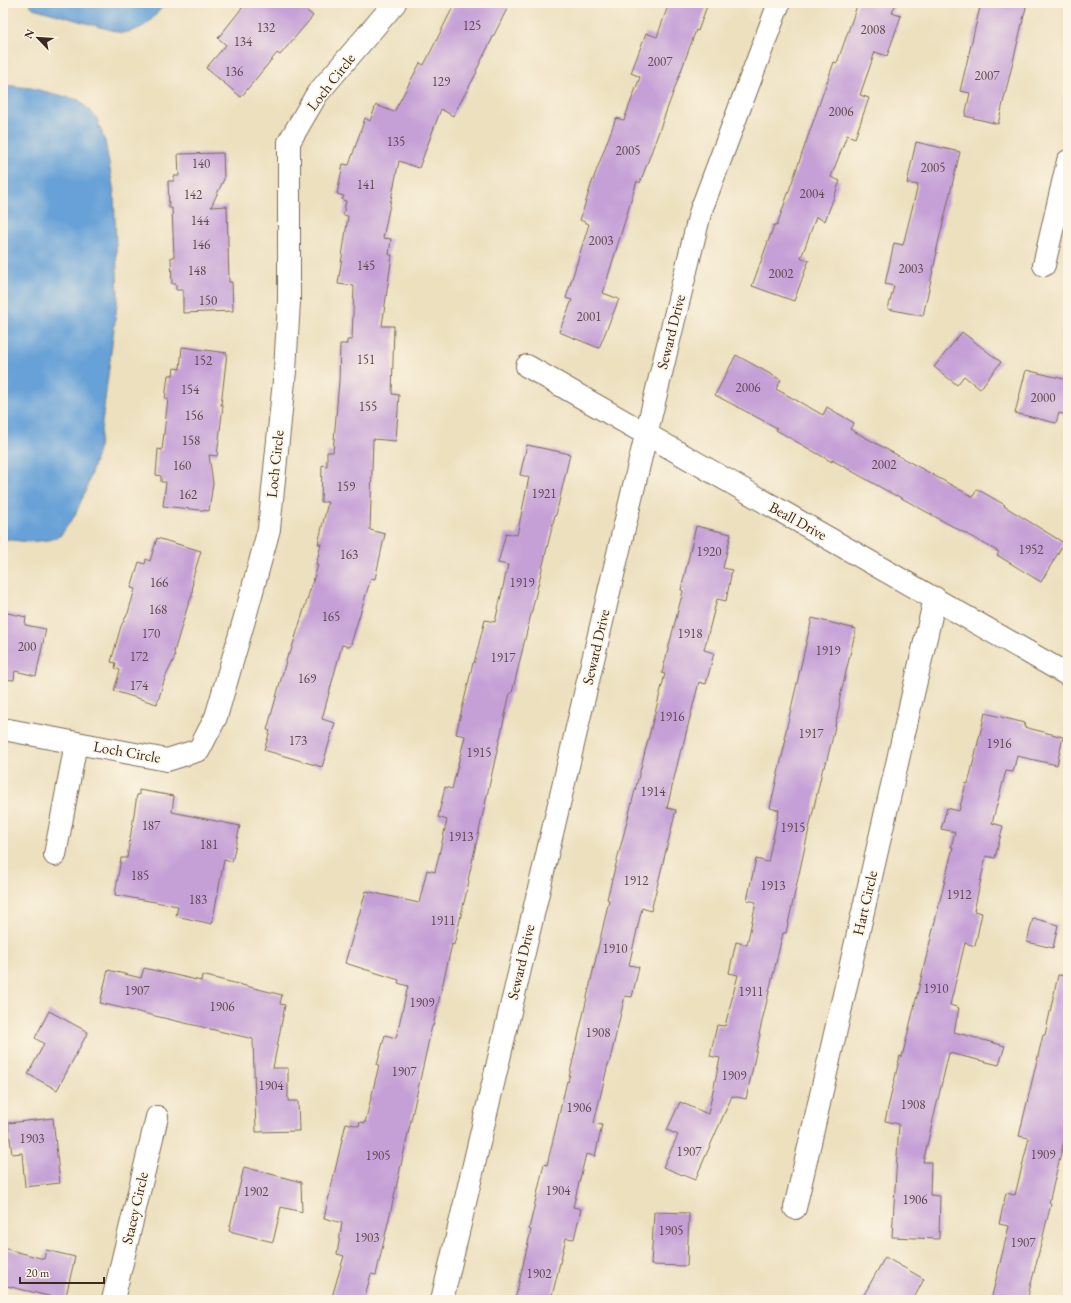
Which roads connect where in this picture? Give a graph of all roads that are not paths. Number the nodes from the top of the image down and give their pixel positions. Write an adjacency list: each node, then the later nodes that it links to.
1 (395, 3): 10 (street, Loch Circle)
2 (779, 3): 6 (street, Seward Drive)
3 (1068, 161): 4 (street)
4 (1044, 265)
5 (527, 366): 6 (street, Beall Drive)
6 (646, 435): 7 (street, Beall Drive); 15 (street, Seward Drive)
7 (935, 598): 8 (street, Beall Drive); 13 (street, Hart Circle)
8 (1068, 675)
9 (3, 729): 10 (street, Loch Circle)
10 (76, 743): 11 (street)
11 (56, 856)
12 (156, 1117): 14 (street, Stacey Circle)
13 (795, 1208)
14 (113, 1300)
15 (442, 1300)

